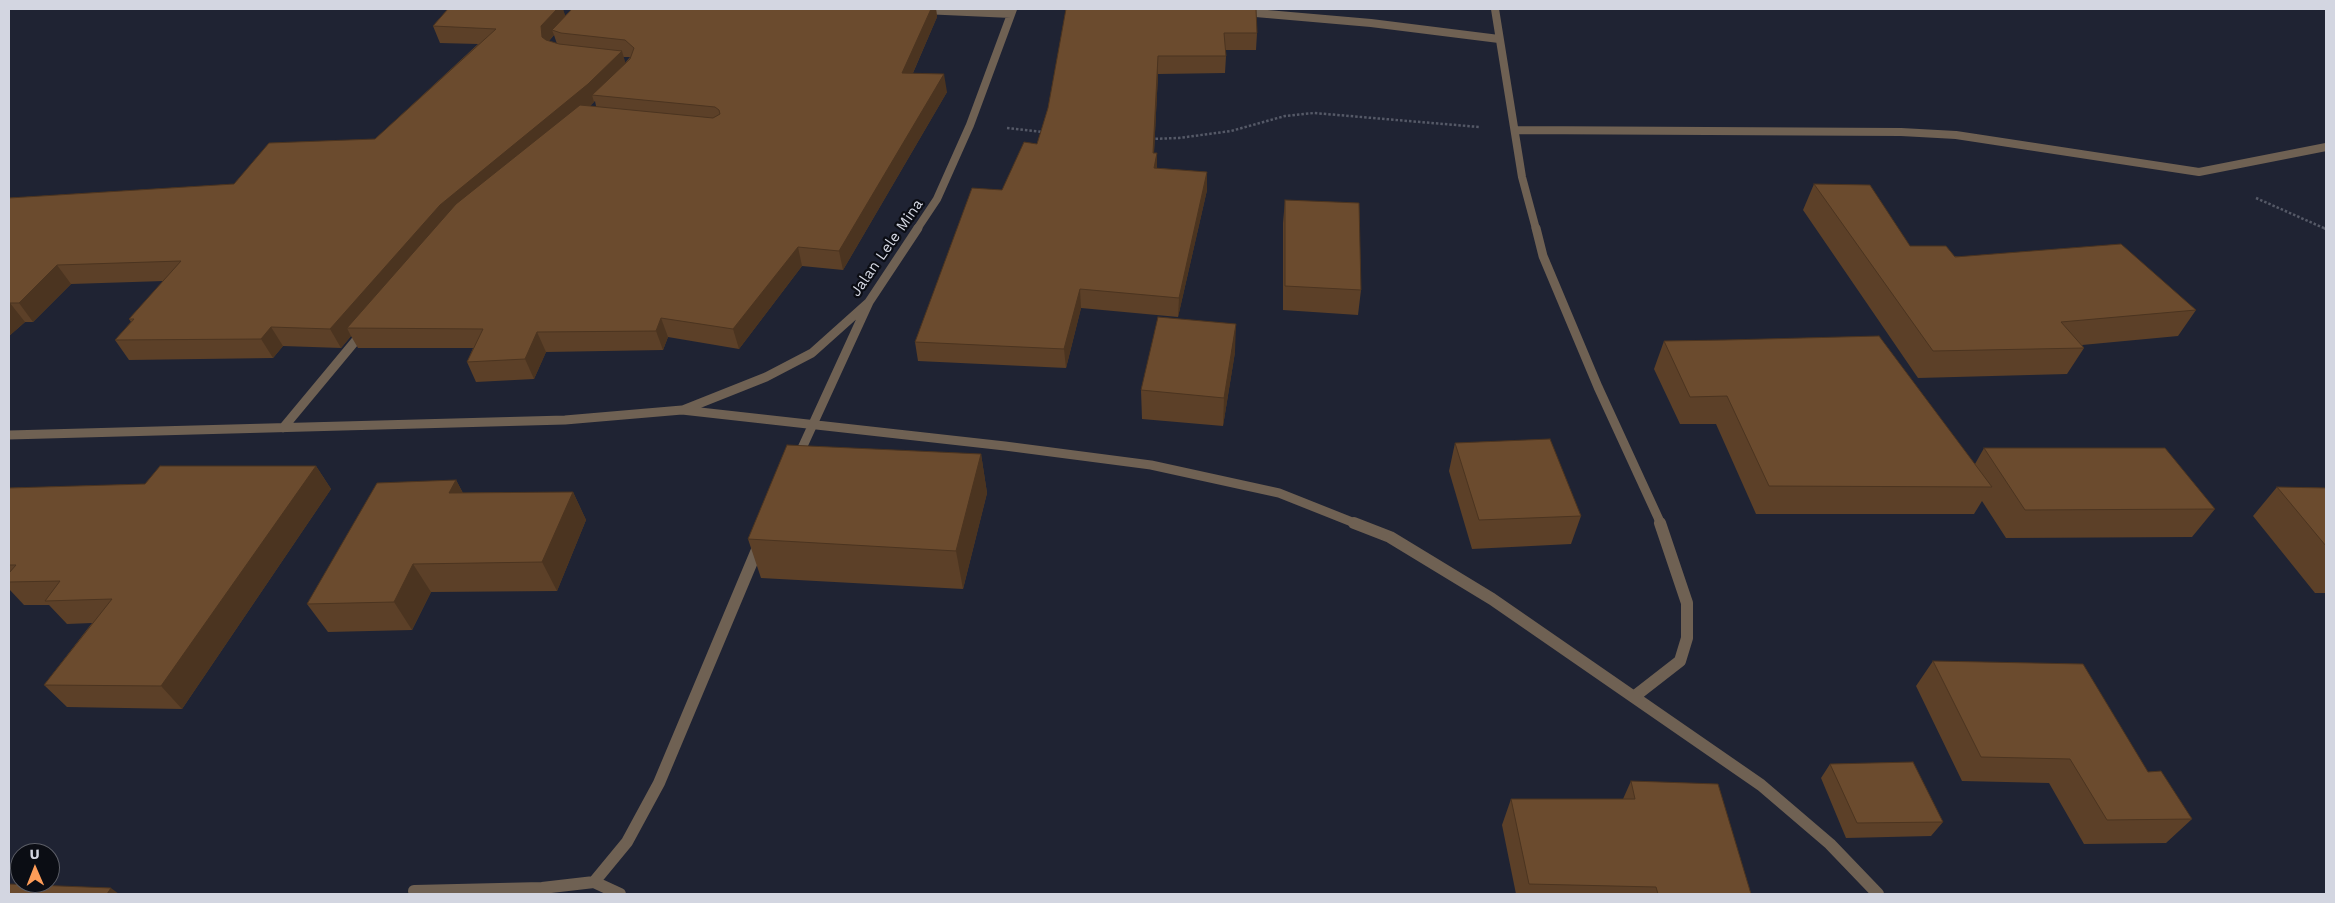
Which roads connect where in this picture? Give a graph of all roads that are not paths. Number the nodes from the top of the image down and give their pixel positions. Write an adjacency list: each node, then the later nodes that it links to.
1 (1495, 9): 5 (street)
2 (912, 10): 3 (street)
3 (1012, 11): 8 (street, Jalan Lele Mina)
4 (1237, 11): 5 (street)
5 (1500, 40): 6 (street)
6 (1515, 130): 7 (street); 16 (street)
7 (2326, 146)
8 (869, 302): 10 (street, Jalan Lele Mina); 11 (street)
9 (368, 325): 12 (street)
10 (682, 410): 11 (street); 12 (street)
11 (813, 424): 14 (street); 16 (street)
12 (283, 428): 13 (street)
13 (9, 435)
14 (793, 469)
15 (765, 531): 17 (street)
16 (1636, 696): 20 (street)
17 (594, 882): 18 (street); 19 (street)
18 (414, 891)
19 (620, 894)
20 (1878, 894)

